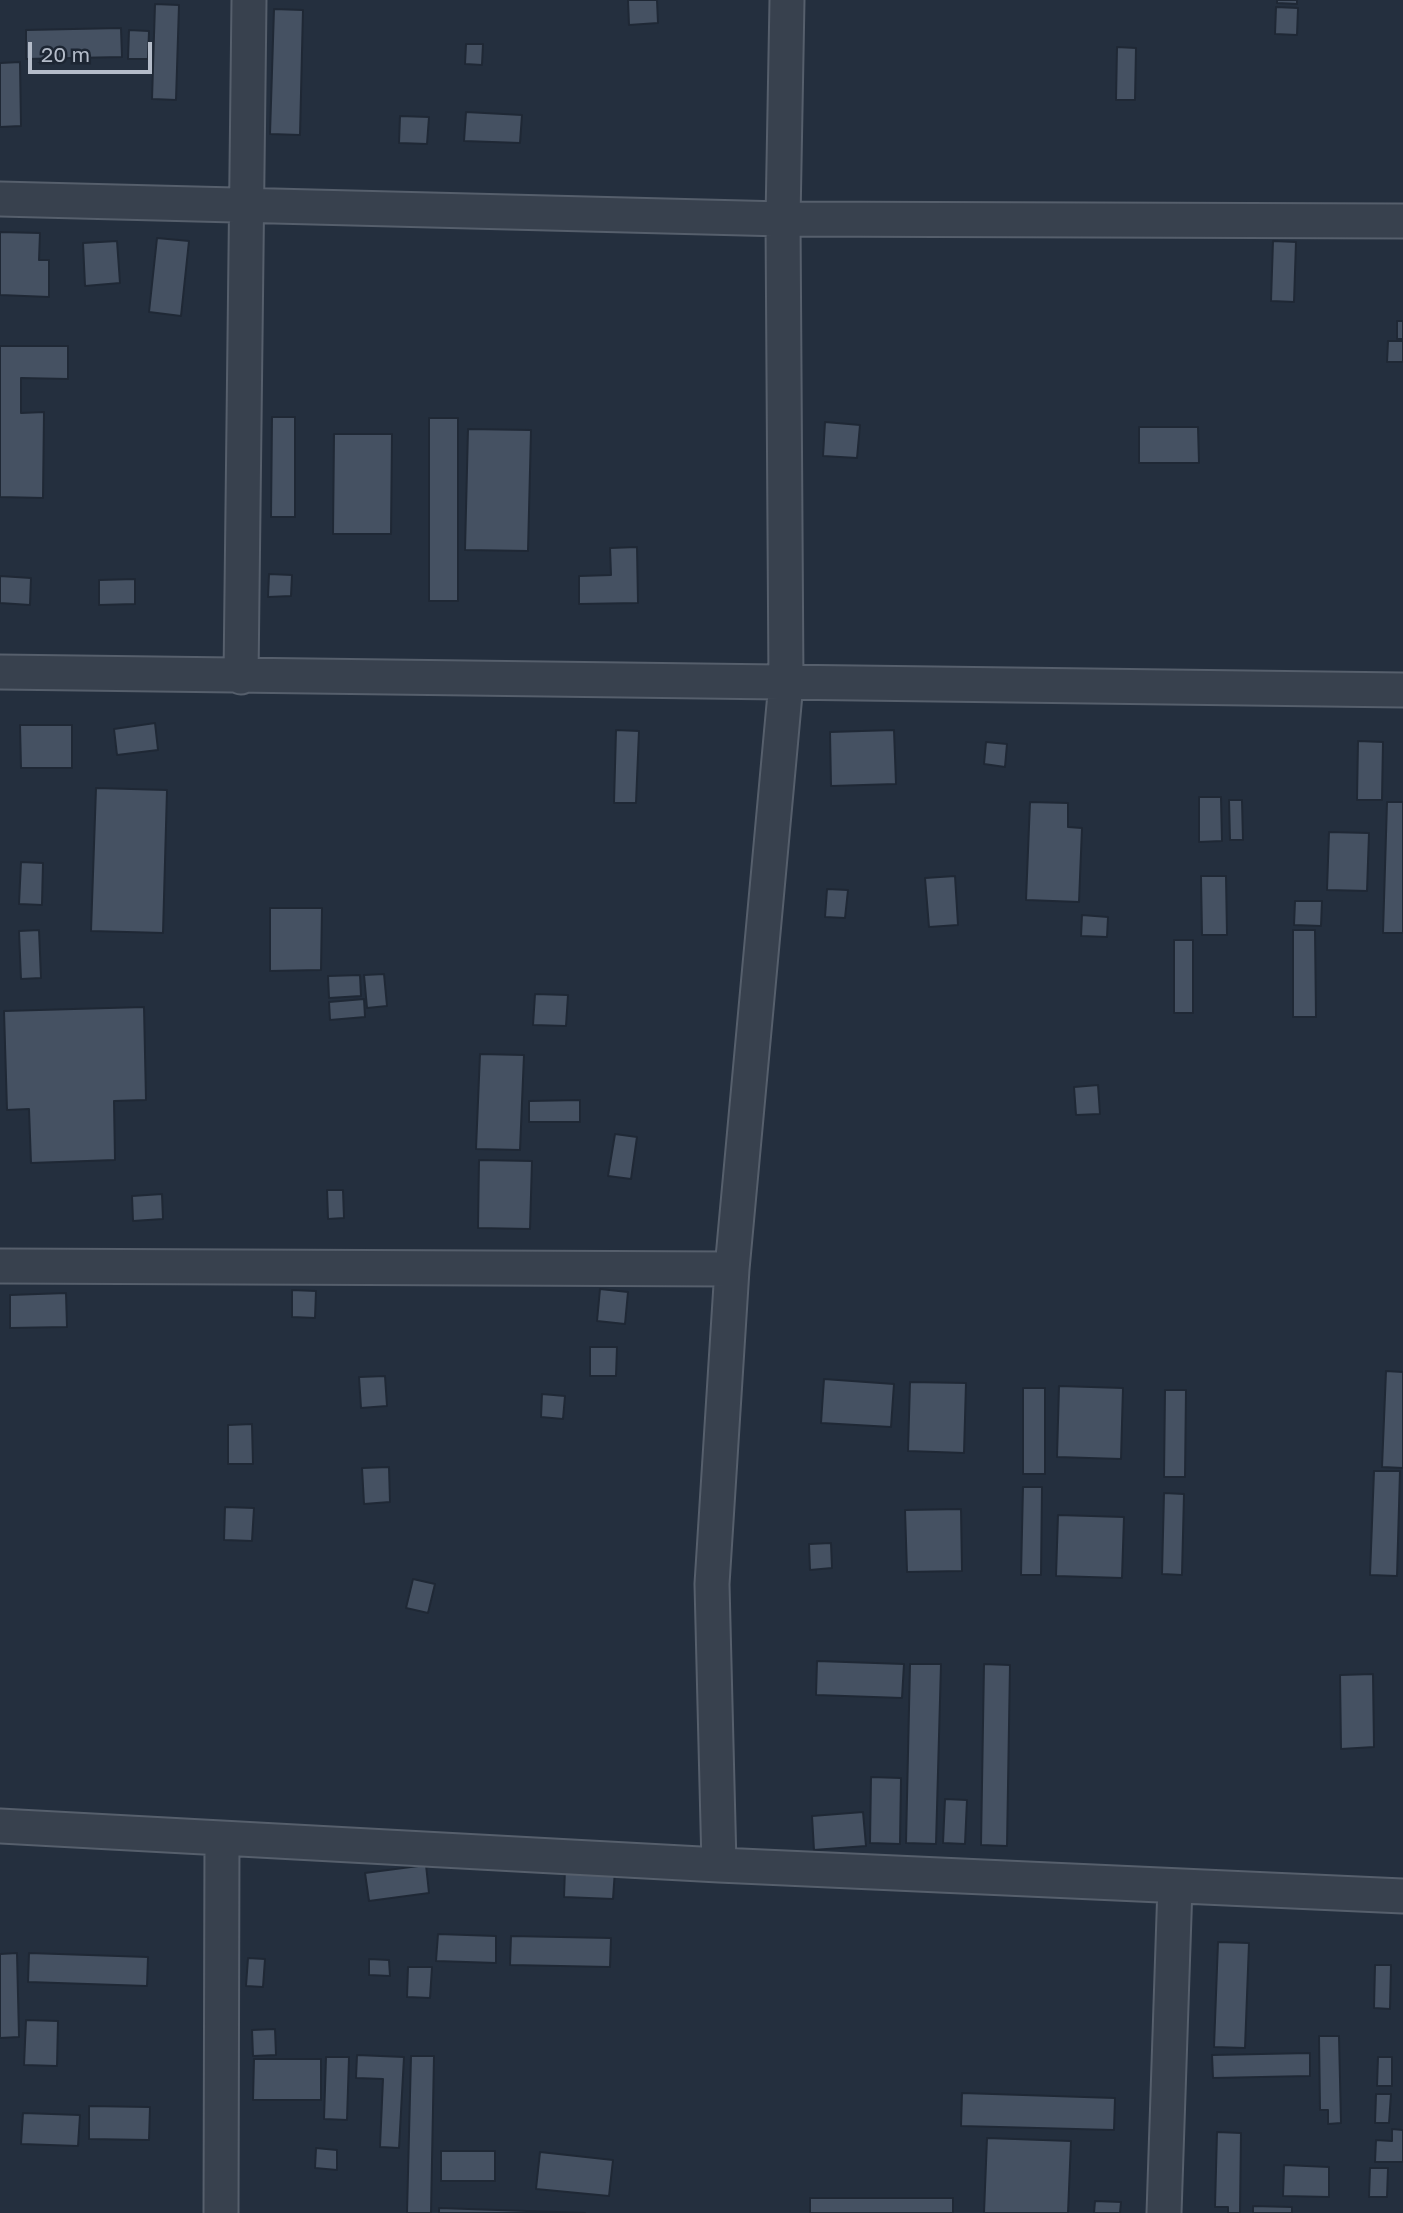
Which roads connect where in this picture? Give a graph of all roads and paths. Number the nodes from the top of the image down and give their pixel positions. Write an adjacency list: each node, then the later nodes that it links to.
1 (249, 0): 4 (street)
2 (787, 0): 5 (street)
3 (0, 199): 4 (street)
4 (246, 205): 5 (street); 8 (street)
5 (783, 219): 6 (street); 9 (street)
6 (1403, 220)
7 (0, 672): 8 (street)
8 (241, 677): 9 (street)
9 (786, 684): 10 (street); 12 (street)
10 (1403, 690)
11 (0, 1266): 12 (street)
12 (732, 1269): 15 (street)
13 (0, 1826): 14 (street)
14 (222, 1838): 15 (street); 18 (street)
15 (719, 1865): 16 (street)
16 (1175, 1886): 17 (street); 19 (street)
17 (1403, 1896)
18 (221, 2213)
19 (1164, 2213)

